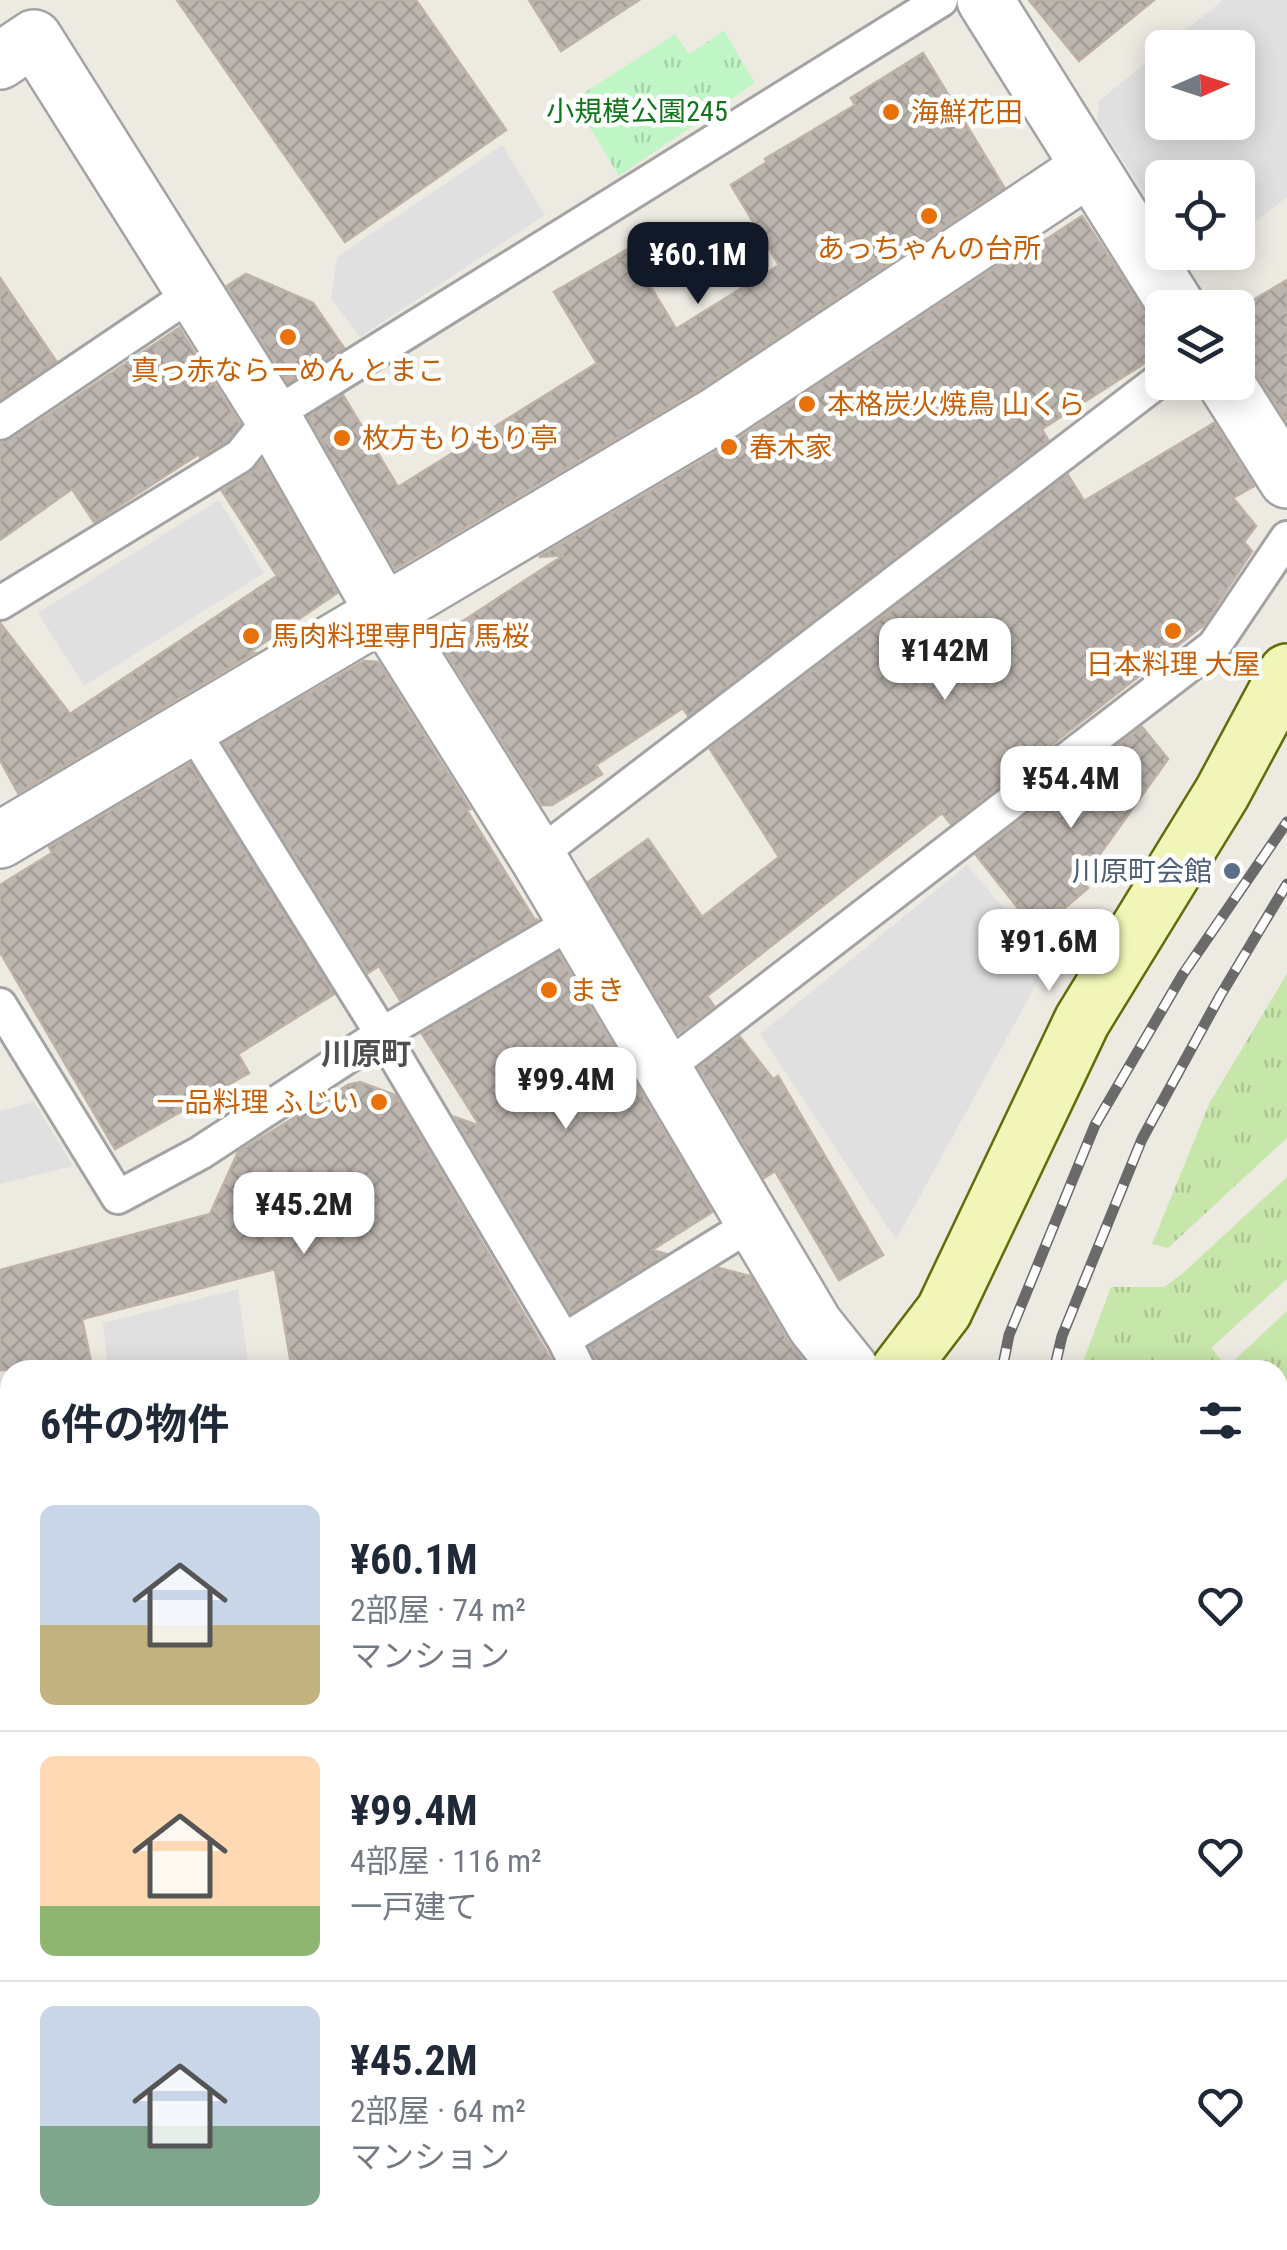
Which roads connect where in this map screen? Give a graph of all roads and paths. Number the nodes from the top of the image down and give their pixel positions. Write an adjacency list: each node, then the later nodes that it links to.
1 (941, 0): 9 (lane)
2 (985, 0): 4 (street)
3 (15, 35): 6 (street)
4 (1089, 168): 5 (street); 14 (street)
5 (1167, 290)
6 (194, 292): 9 (street); 10 (lane)
7 (1145, 391): 18 (lane)
8 (1236, 400): 11 (street)
9 (272, 416): 13 (lane); 14 (street)
10 (0, 423)
11 (1287, 480)
12 (1287, 538): 22 (lane)
13 (0, 604)
14 (383, 611): 16 (street); 18 (street)
15 (1287, 672): 27 (street)
16 (191, 728): 17 (street); 21 (lane)
17 (3, 831)
18 (538, 856): 19 (street)
19 (574, 921): 21 (lane); 22 (street)
20 (0, 1005): 21 (lane)
21 (382, 1034): 24 (lane)
22 (665, 1070): 23 (street)
23 (753, 1223): 24 (lane); 26 (street)
24 (564, 1340): 25 (lane)
25 (574, 1360)
26 (843, 1360)
27 (907, 1360)

